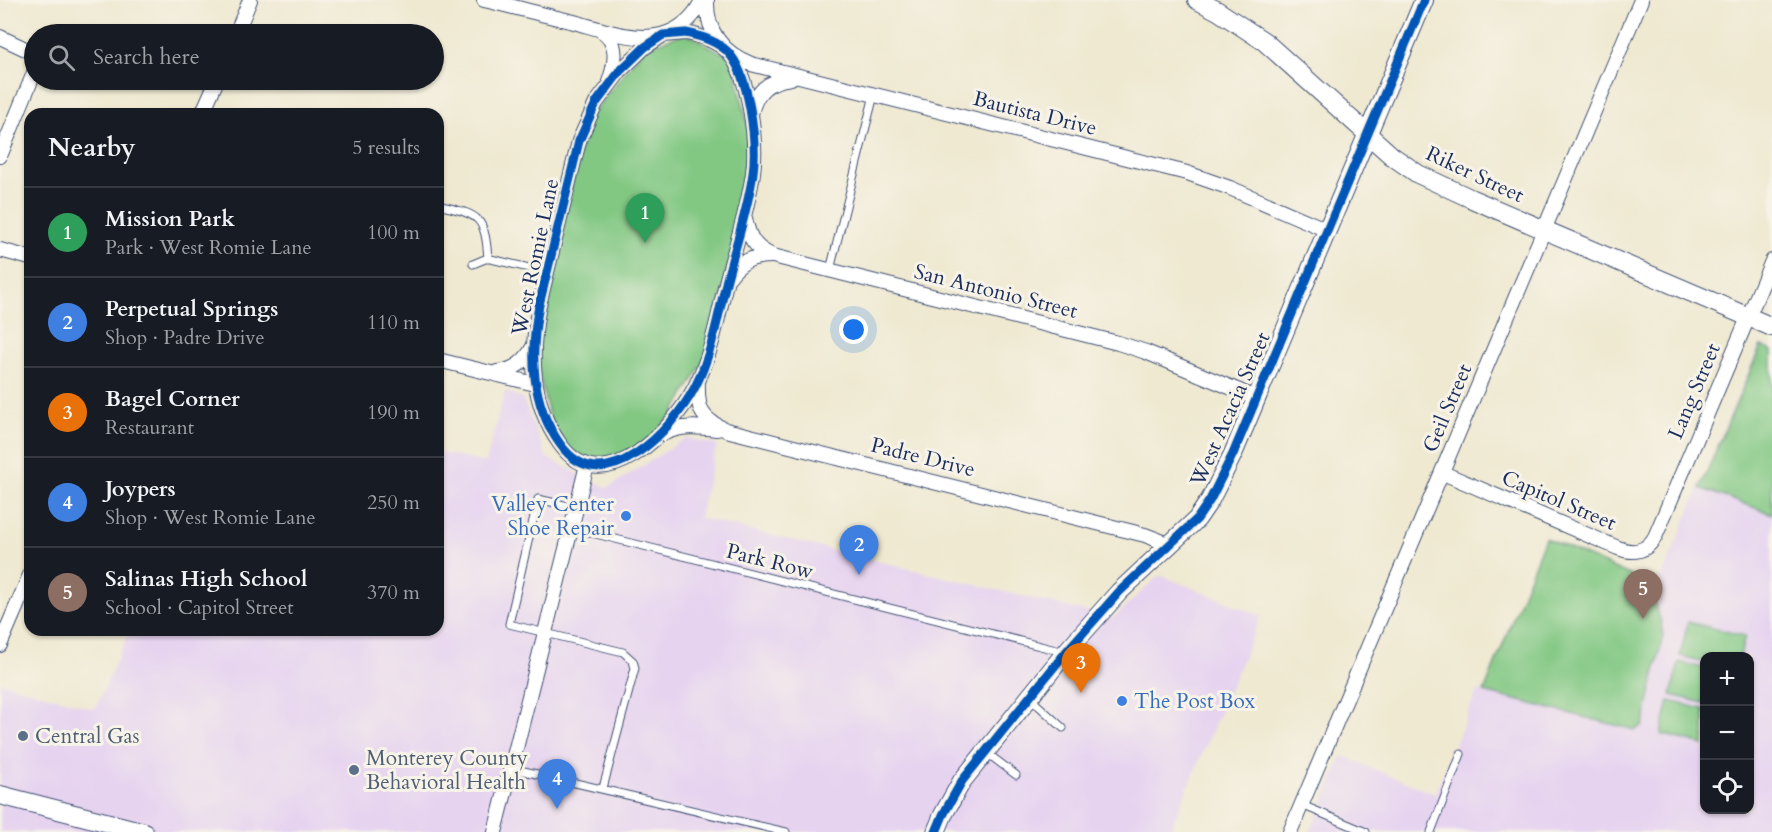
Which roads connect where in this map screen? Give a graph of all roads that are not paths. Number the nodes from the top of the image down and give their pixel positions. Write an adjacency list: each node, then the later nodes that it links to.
1 (250, 0): 8 (street)
2 (483, 0): 9 (street)
3 (702, 0): 10 (street, West Romie Lane)
4 (707, 0): 13 (street)
5 (1197, 0): 21 (street, Riker Street)
6 (1424, 0): 21 (street, West Acacia Street)
7 (1641, 0): 25 (street, Geil Street)
8 (240, 24)
9 (595, 28): 10 (street); 15 (street)
10 (663, 35): 13 (street); 15 (street, West Romie Lane)
11 (0, 37): 12 (street)
12 (24, 48)
13 (728, 52): 14 (street, Bautista Drive); 20 (street)
14 (799, 77): 18 (street, Bautista Drive); 20 (street)
15 (609, 84): 34 (street, West Romie Lane)
16 (27, 90): 22 (street)
17 (213, 90): 19 (street)
18 (874, 95): 26 (street, Bautista Drive); 33 (lane)
19 (205, 108)
20 (751, 114): 24 (street)
21 (1368, 134): 25 (street, Riker Street); 26 (street, West Acacia Street)
22 (0, 156)
23 (444, 207): 30 (lane)
24 (744, 214): 29 (street, San Antonio Street); 35 (street)
25 (1545, 229): 36 (street, Riker Street); 47 (street, Geil Street)
26 (1327, 230): 43 (street, West Acacia Street)
27 (0, 250): 28 (street)
28 (24, 256)
29 (773, 256): 33 (street, San Antonio Street); 35 (street)
30 (488, 259): 32 (lane); 34 (lane)
31 (1772, 261): 36 (street, Lang Street)
32 (474, 264)
33 (830, 271): 43 (street, San Antonio Street)
34 (546, 272): 38 (street, West Romie Lane)
35 (728, 278): 41 (street)
36 (1749, 316): 37 (street, Riker Street); 50 (street, Lang Street)
37 (1772, 327)
38 (533, 347): 40 (street); 42 (street, West Romie Lane)
39 (444, 361): 40 (street)
40 (483, 371): 42 (street)
41 (699, 379): 44 (street, Padre Drive); 45 (street)
42 (535, 384): 46 (street, West Romie Lane)
43 (1257, 398): 51 (street, West Acacia Street)
44 (726, 430): 45 (street); 51 (street, Padre Drive)
45 (660, 436): 46 (street)
46 (587, 465): 48 (street)
47 (1443, 474): 50 (street, Capitol Street); 64 (street, Geil Street)
48 (577, 508): 49 (street); 53 (lane)
49 (572, 528): 53 (street); 55 (lane, Park Row)
50 (1655, 537)
51 (1171, 545): 55 (street, West Acacia Street)
52 (24, 589): 54 (street)
53 (546, 633): 60 (street); 62 (lane)
54 (0, 645)
55 (1066, 652): 56 (street, West Acacia Street)
56 (1030, 698): 57 (lane); 58 (street, West Acacia Street)
57 (1063, 728)
58 (985, 751): 61 (lane); 68 (street, West Acacia Street)
59 (1461, 754): 71 (lane)
60 (511, 768): 62 (lane); 66 (street)
61 (1016, 775)
62 (603, 788): 67 (lane)
63 (0, 795): 65 (street)
64 (1302, 805): 69 (street, Geil Street); 70 (lane)
65 (144, 832)
66 (495, 832)
67 (786, 832)
68 (936, 832)
69 (1290, 832)
70 (1366, 832)
71 (1431, 832)

